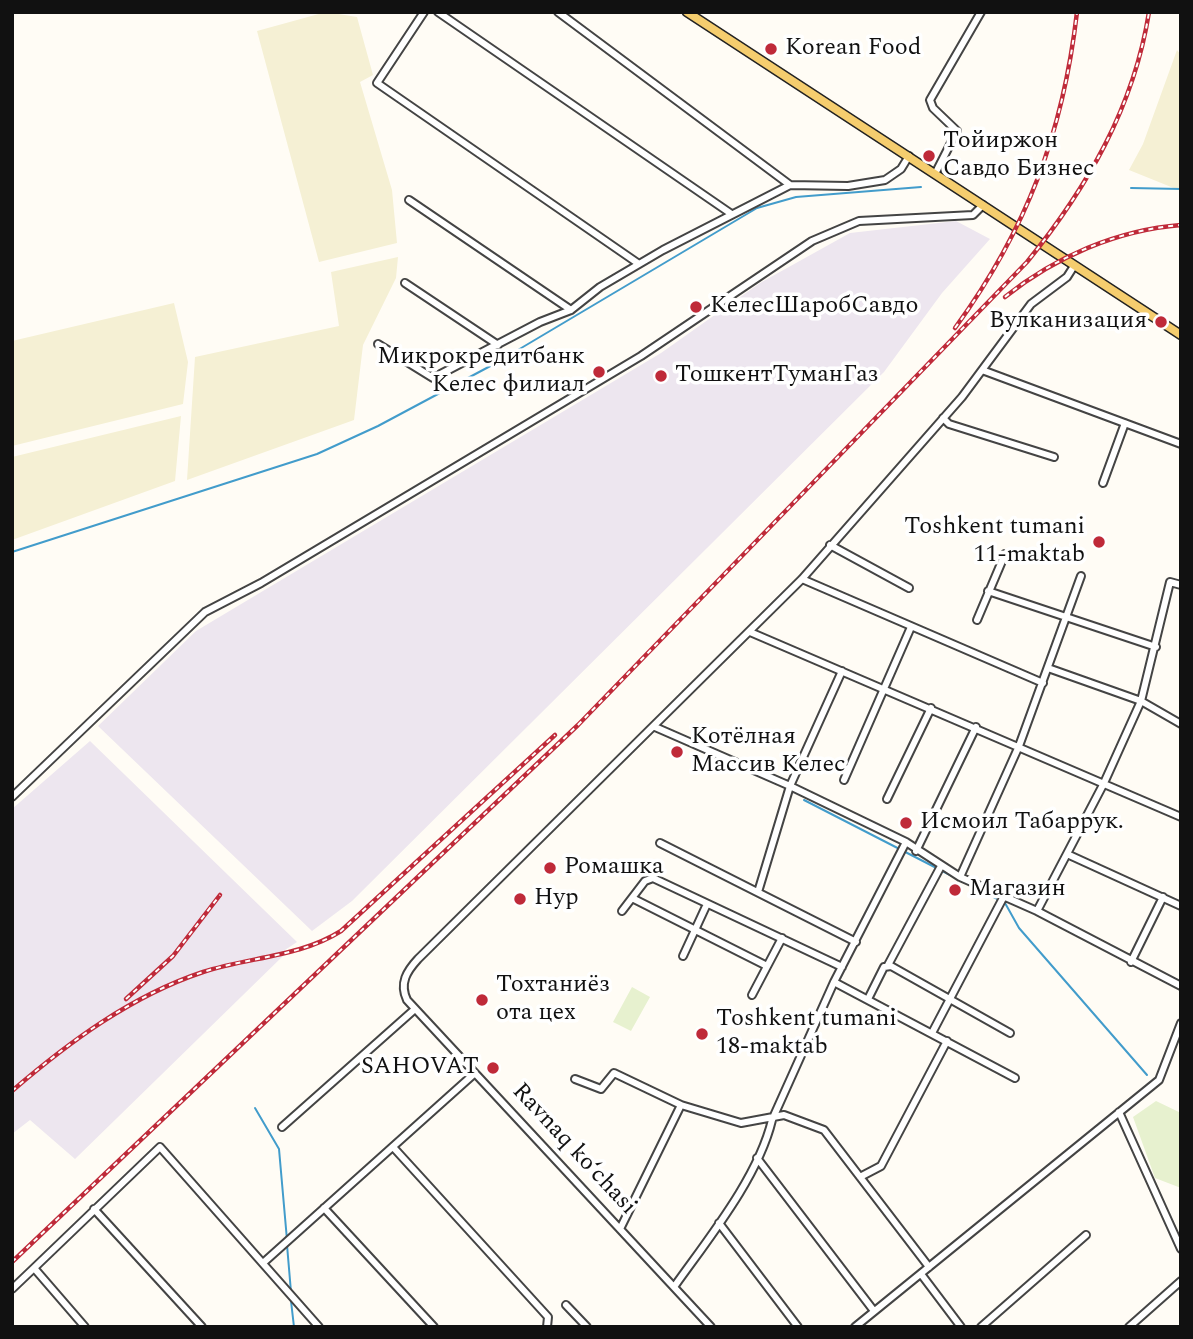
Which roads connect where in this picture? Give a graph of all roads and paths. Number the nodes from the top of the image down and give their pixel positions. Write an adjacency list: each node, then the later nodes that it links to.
1 (424, 12): 12 (street)
2 (439, 12): 11 (street)
3 (558, 12): 8 (street)
4 (981, 12): 7 (street)
5 (688, 13): 6 (main road)
6 (909, 156): 7 (main road); 8 (street)
7 (935, 174): 10 (main road)
8 (790, 185): 11 (street)
9 (410, 200): 15 (street)
10 (983, 205): 13 (main road); 50 (street)
11 (730, 213): 12 (street)
12 (639, 264): 15 (street)
13 (1074, 266): 16 (main road); 19 (street)
14 (405, 283): 18 (street)
15 (571, 310): 18 (street)
16 (1181, 335)
17 (378, 344): 18 (street)
18 (498, 345)
19 (982, 370): 20 (street); 21 (street)
20 (943, 418): 23 (street); 25 (street)
21 (1125, 423): 22 (street); 24 (street)
22 (1181, 444)
23 (1054, 457)
24 (1103, 483)
25 (830, 545): 28 (street); 30 (street)
26 (1005, 554): 31 (street)
27 (1081, 576): 32 (street)
28 (802, 579): 34 (street); 35 (street)
29 (1181, 585): 36 (street)
30 (909, 588)
31 (988, 592): 32 (street); 33 (street)
32 (1067, 619): 36 (street); 37 (street)
33 (977, 620)
34 (911, 627): 39 (street); 40 (street)
35 (750, 632): 38 (street); 44 (street)
36 (1156, 647): 41 (street)
37 (1048, 668): 39 (street); 41 (street)
38 (842, 671): 40 (street); 49 (street)
39 (1043, 683): 46 (street)
40 (886, 689): 42 (street); 47 (street)
41 (1141, 701): 43 (street); 48 (street)
42 (931, 708): 45 (street); 51 (street)
43 (1181, 724)
44 (655, 727): 49 (street); 80 (street, Ravnaq ko‘chasi)
45 (976, 727): 46 (street); 55 (street)
46 (1019, 746): 48 (street); 58 (street)
47 (845, 780)
48 (1104, 783): 52 (street); 56 (street)
49 (790, 786): 53 (street); 59 (street)
50 (12, 797)
51 (887, 799)
52 (1181, 817)
53 (906, 842): 55 (street); 69 (street)
54 (660, 843): 59 (street)
55 (916, 851): 57 (street)
56 (1067, 854): 60 (street); 66 (street)
57 (941, 866): 58 (street); 72 (street)
58 (960, 877): 62 (street)
59 (758, 892): 69 (street)
60 (1163, 897): 64 (street); 71 (street)
61 (632, 898): 63 (street); 65 (street); 67 (street)
62 (1003, 898): 66 (street); 78 (street)
63 (708, 904): 67 (street); 68 (street)
64 (1181, 906)
65 (622, 911)
66 (1037, 911): 71 (street)
67 (695, 931): 70 (street); 73 (street)
68 (782, 939): 73 (street); 74 (street)
69 (856, 942): 74 (street)
70 (683, 956)
71 (1131, 962): 76 (street)
72 (888, 965): 78 (street); 79 (street)
73 (767, 966): 77 (street)
74 (842, 967): 75 (street)
75 (834, 982): 79 (street); 90 (street)
76 (1181, 986)
77 (752, 995)
78 (949, 997): 82 (street); 83 (street)
79 (868, 999): 82 (street)
80 (415, 1009): 85 (street, Ravnaq ko‘chasi); 91 (street)
81 (1181, 1023): 89 (street)
82 (932, 1033): 84 (street)
83 (1010, 1033)
84 (947, 1041): 86 (street); 94 (street)
85 (475, 1073): 92 (street); 98 (street, Ravnaq ko‘chasi)
86 (1015, 1078)
87 (575, 1079): 88 (street)
88 (681, 1105): 90 (street); 98 (street)
89 (1119, 1112): 100 (street); 102 (street)
90 (772, 1120): 93 (street); 94 (street)
91 (282, 1127)
92 (393, 1147): 95 (street); 114 (street)
93 (757, 1158): 97 (street); 109 (street)
94 (860, 1177): 102 (street)
95 (324, 1208): 101 (street); 113 (street)
96 (94, 1209): 101 (street); 103 (street); 111 (street)
97 (719, 1223): 106 (street); 117 (street)
98 (620, 1229): 106 (street, Ravnaq ko‘chasi)
99 (1086, 1235): 120 (street)
100 (1181, 1249)
101 (263, 1263): 112 (street)
102 (929, 1267): 104 (street)
103 (34, 1268): 107 (street); 110 (street)
104 (920, 1274): 109 (street); 119 (street)
105 (1181, 1281): 121 (street)
106 (674, 1287): 116 (street, Ravnaq ko‘chasi)
107 (12, 1289)
108 (566, 1305): 115 (street)
109 (874, 1311): 118 (street)
110 (85, 1327)
111 (202, 1327)
112 (319, 1327)
113 (434, 1327)
114 (547, 1327)
115 (587, 1327)
116 (710, 1327)
117 (798, 1327)
118 (855, 1327)
119 (961, 1327)
120 (981, 1327)
121 (1129, 1327)

